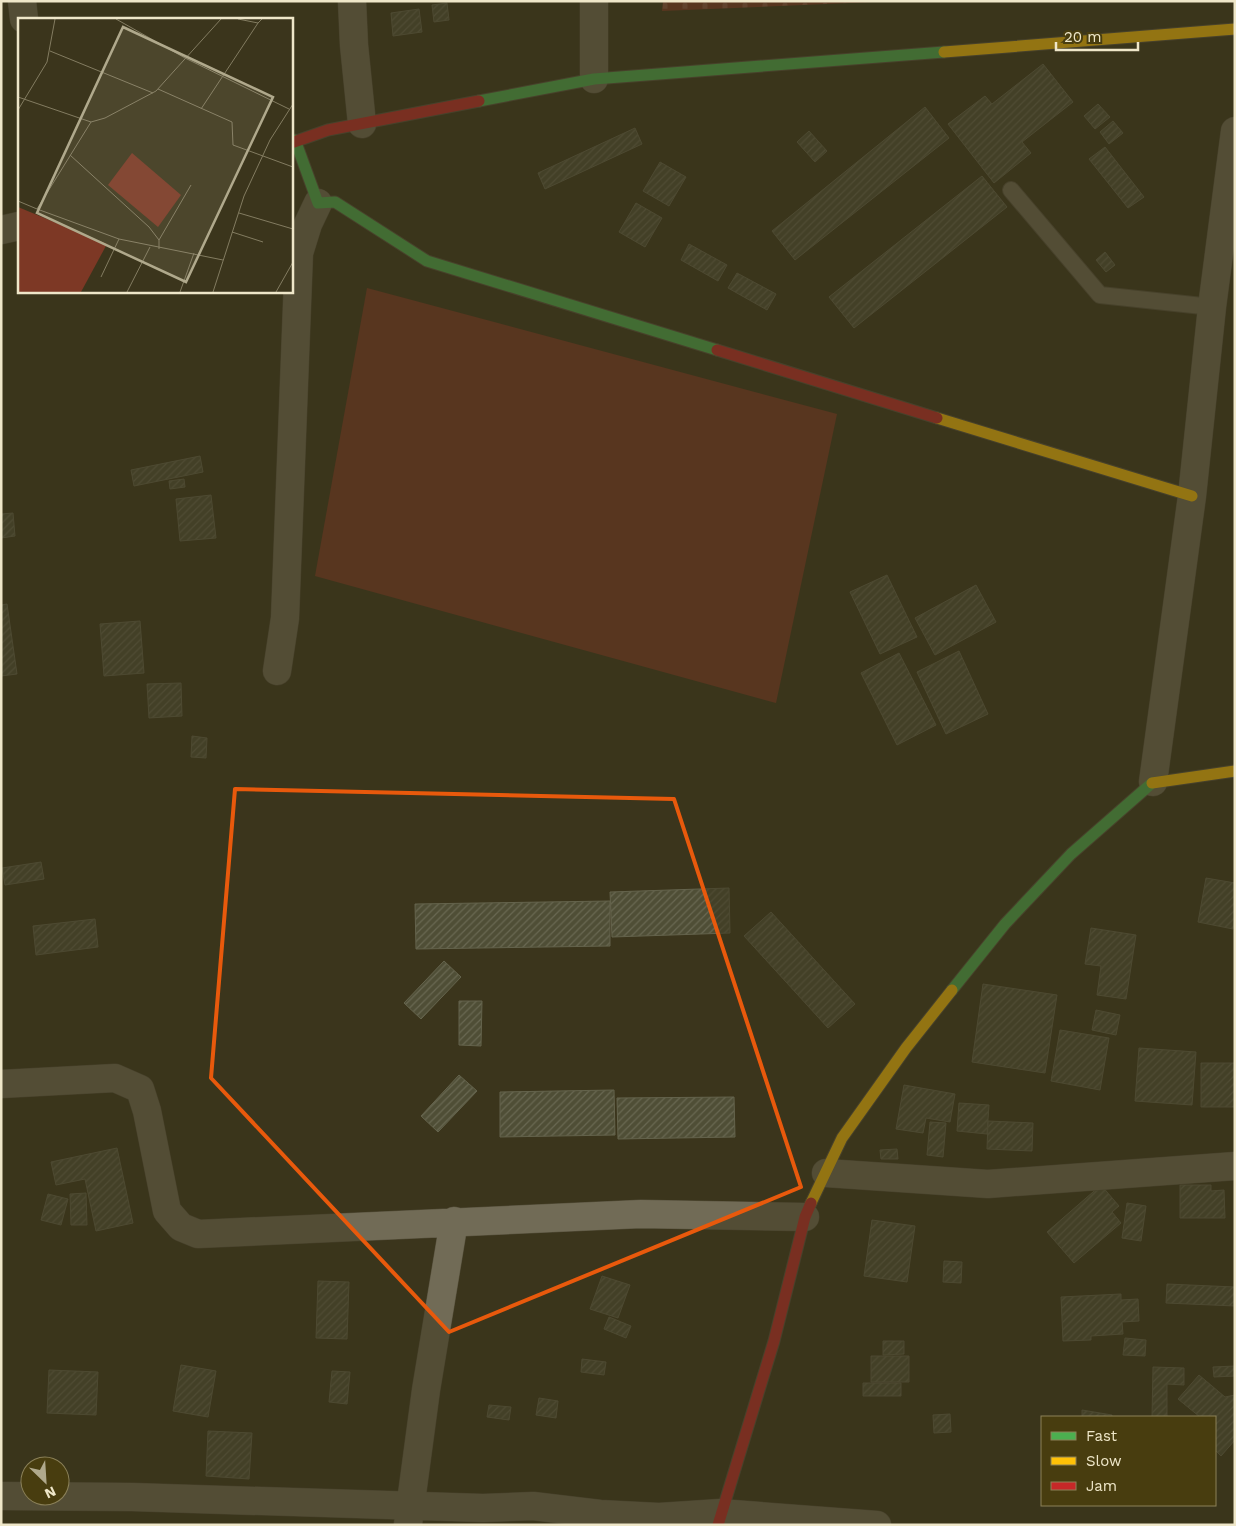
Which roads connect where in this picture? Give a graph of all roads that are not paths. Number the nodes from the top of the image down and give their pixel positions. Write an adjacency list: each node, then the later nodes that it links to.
1 (22, 1): 4 (street)
2 (352, 1): 7 (street)
3 (594, 1): 6 (street)
4 (24, 18)
5 (1235, 29): 6 (street)
6 (594, 79): 7 (street)
7 (362, 124): 9 (street)
8 (1235, 131): 14 (street)
9 (293, 142): 11 (street)
10 (1011, 190): 14 (lane)
11 (318, 203): 15 (street); 16 (street)
12 (18, 226): 13 (street)
13 (1, 230)
14 (1212, 307): 15 (street)
15 (1192, 496): 18 (street)
16 (277, 671)
17 (1235, 771): 18 (street)
18 (1153, 782): 21 (street)
19 (1, 1084): 23 (street)
20 (1235, 1166): 21 (street)
21 (826, 1172): 22 (street)
22 (805, 1217): 23 (street); 26 (street)
23 (454, 1222): 25 (street)
24 (1, 1496): 25 (street)
25 (409, 1516): 26 (street)
26 (719, 1519): 27 (street)
27 (876, 1525)

